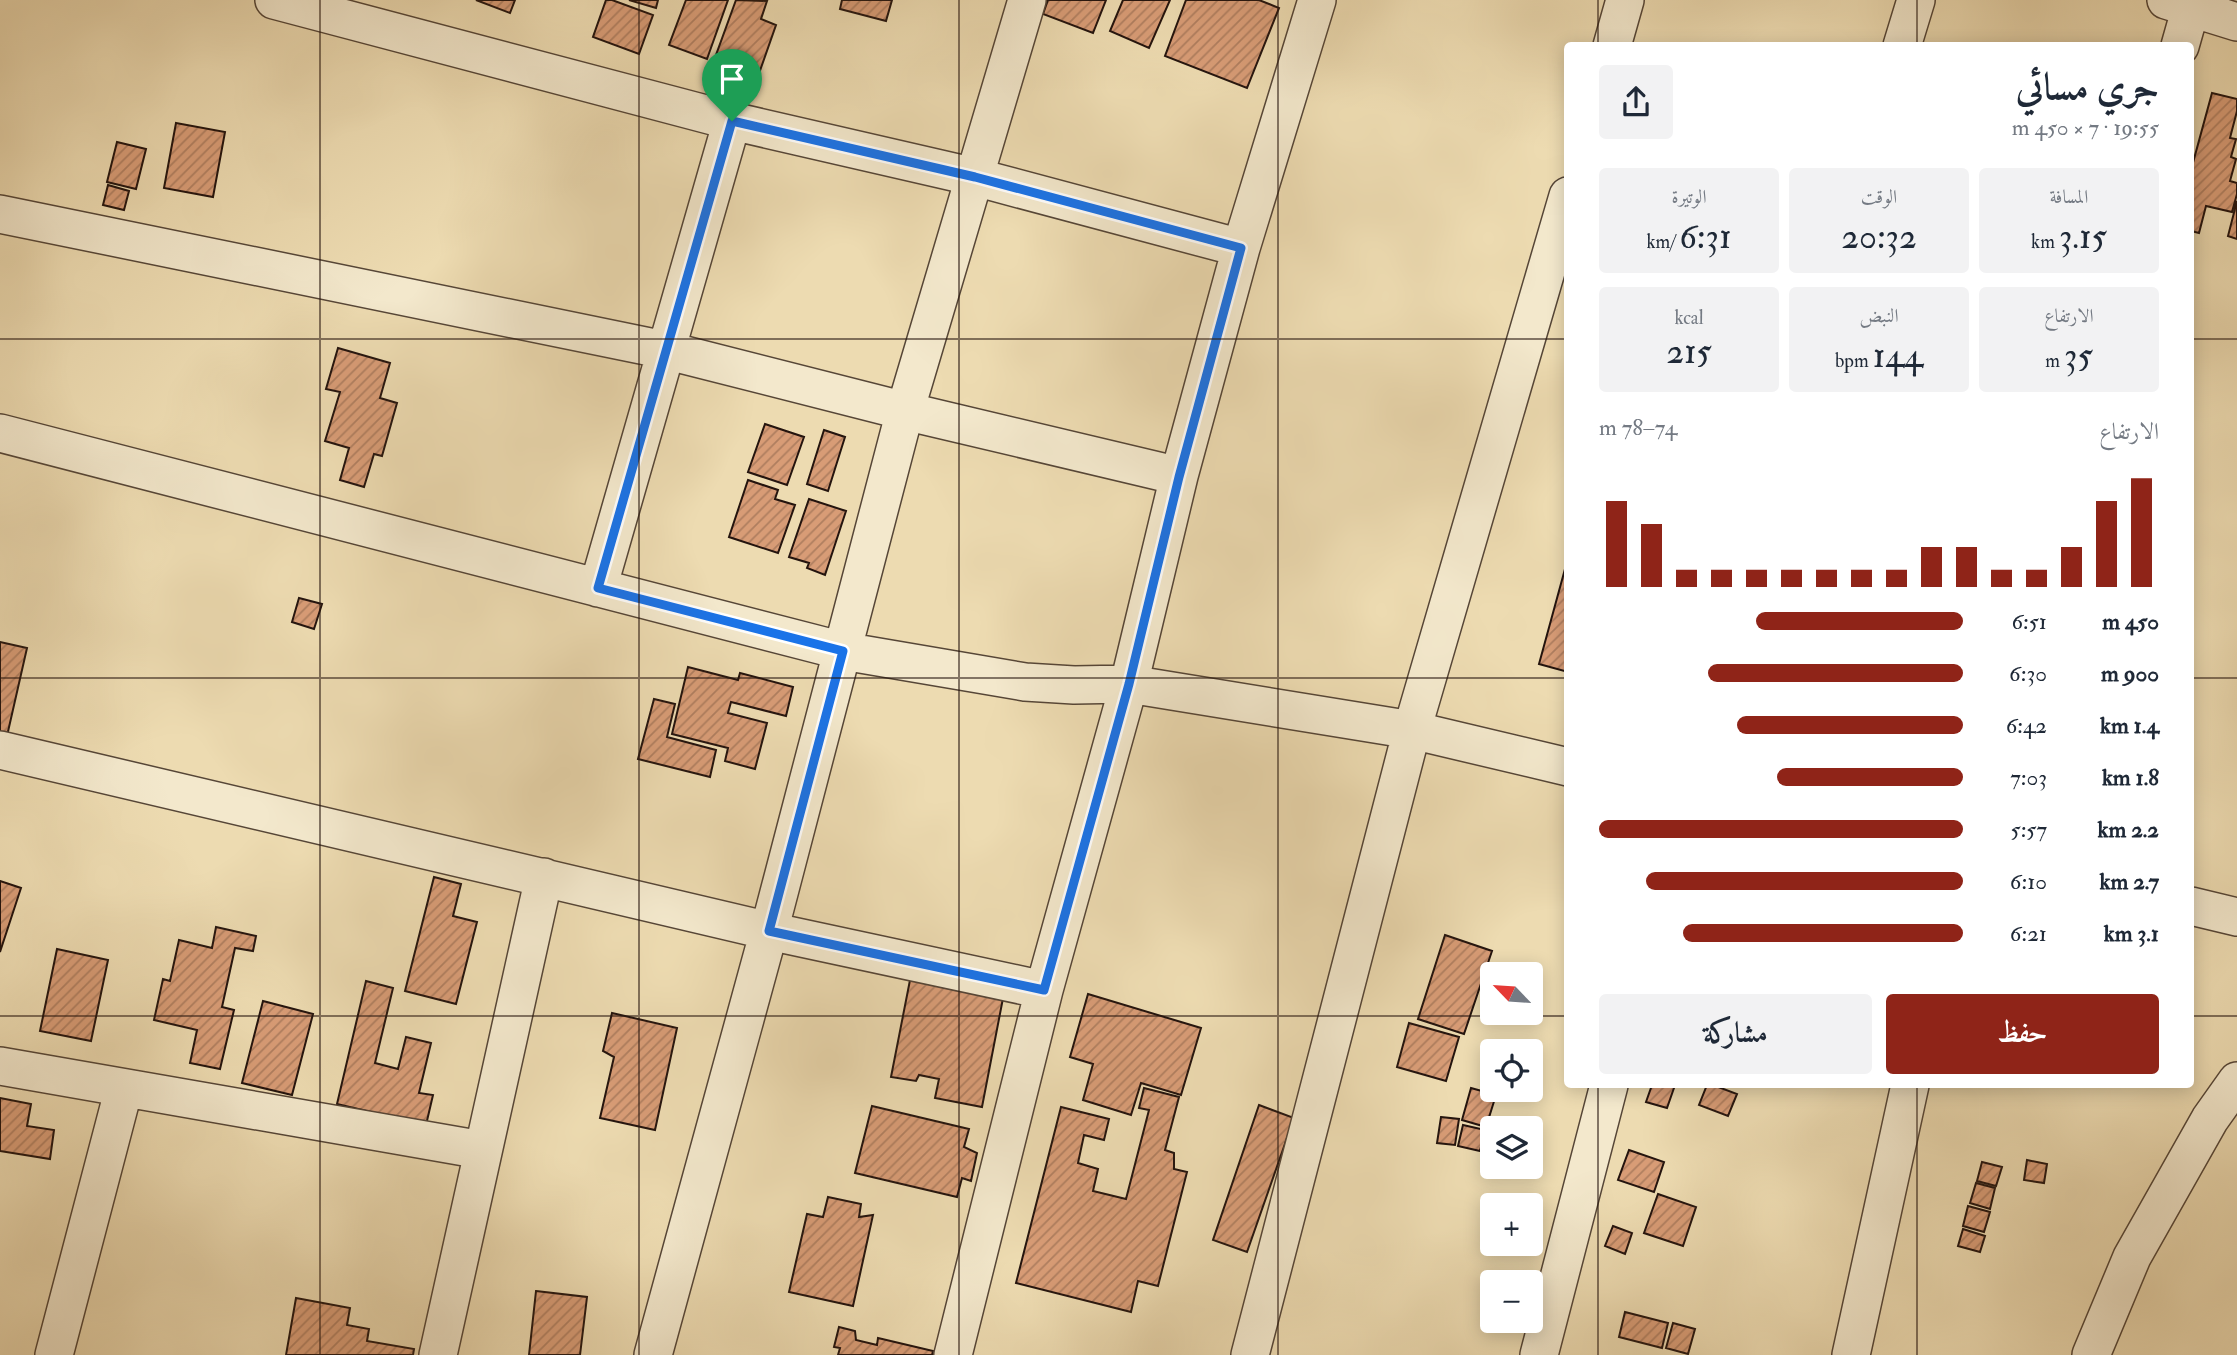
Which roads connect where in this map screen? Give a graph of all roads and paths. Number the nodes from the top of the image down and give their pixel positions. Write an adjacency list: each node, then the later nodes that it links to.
1 (274, 0): 11 (street)
2 (1027, 0): 12 (street)
3 (1317, 0): 15 (street)
4 (1625, 0): 8 (street)
5 (1916, 0): 9 (street)
6 (2183, 3): 7 (street); 10 (street)
7 (2237, 22)
8 (1613, 42)
9 (1903, 42)
10 (2180, 42)
11 (732, 121): 12 (street); 16 (street)
12 (975, 177): 15 (street); 17 (street)
13 (1564, 210): 23 (street)
14 (0, 214): 16 (street)
15 (1241, 248): 19 (street)
16 (665, 350): 17 (street); 20 (street)
17 (905, 411): 19 (street); 21 (street)
18 (0, 433): 20 (street)
19 (1179, 477): 22 (street)
20 (598, 588): 21 (street)
21 (843, 651): 22 (street); 29 (street)
22 (1129, 684): 23 (street); 30 (street)
23 (1412, 730): 25 (street); 41 (street)
24 (0, 750): 26 (street)
25 (1564, 766)
26 (544, 877): 29 (street); 36 (street)
27 (2194, 907): 28 (street)
28 (2237, 917)
29 (769, 931): 30 (street); 39 (street)
30 (1044, 990): 40 (street)
31 (0, 1066): 33 (street)
32 (2237, 1081): 44 (street)
33 (124, 1088): 36 (street); 37 (street)
34 (1608, 1088): 42 (street)
35 (1909, 1088): 43 (street)
36 (482, 1150): 38 (street)
37 (54, 1355)
38 (438, 1355)
39 (653, 1355)
40 (953, 1355)
41 (1250, 1355)
42 (1539, 1355)
43 (1851, 1355)
44 (2091, 1355)

